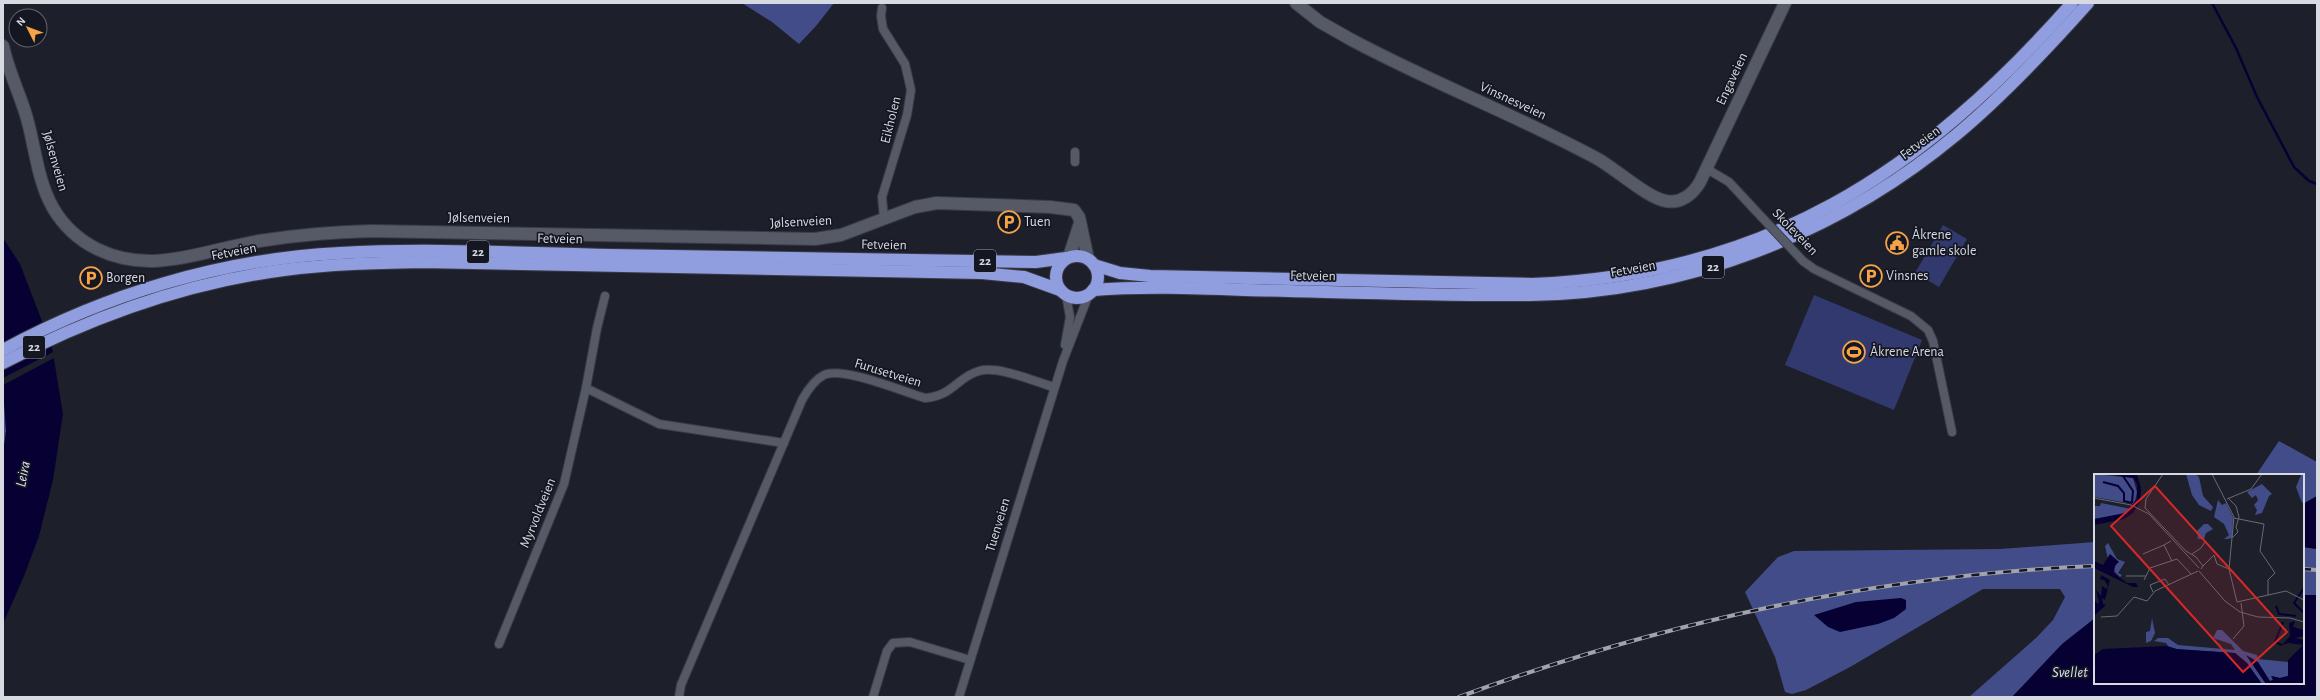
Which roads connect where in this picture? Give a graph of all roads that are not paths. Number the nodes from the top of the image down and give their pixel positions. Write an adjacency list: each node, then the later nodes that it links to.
1 (1296, 3): 9 (main road, Vinsnesveien)
2 (1785, 3): 9 (main road, Engaveien)
3 (2072, 3): 13 (highway, Fetveien / 22)
4 (2088, 3): 15 (highway, Fetveien / 22)
5 (882, 8): 10 (street, Eikholen)
6 (3, 46): 10 (main road, Jølsenveien)
7 (1075, 152): 8 (street)
8 (1075, 162)
9 (1707, 169): 22 (street, Skoleveien, bridge)
10 (884, 219): 11 (main road, Jølsenveien)
11 (1080, 223): 12 (main road); 13 (main road, Jølsenveien)
12 (1068, 258): 13 (highway, 22); 14 (highway); 17 (highway, Fetveien / 22)
13 (1091, 262): 15 (highway)
14 (1063, 292): 15 (highway, 22); 18 (street, Tuenveien); 19 (highway, Fetveien / 22)
15 (1091, 292): 18 (street, Tuenveien)
16 (605, 296): 21 (street, Myrvoldveien)
17 (3, 350)
18 (1062, 362): 20 (street, Tuenveien)
19 (3, 363)
20 (1054, 387): 23 (street, Furusetveien); 25 (street, Tuenveien)
21 (586, 388): 23 (street); 24 (street, Myrvoldveien)
22 (1952, 432)
23 (784, 443): 26 (street, Furusetveien)
24 (499, 644)
25 (970, 660): 27 (street); 28 (street, Tuenveien)
26 (679, 697)
27 (873, 697)
28 (958, 697)

